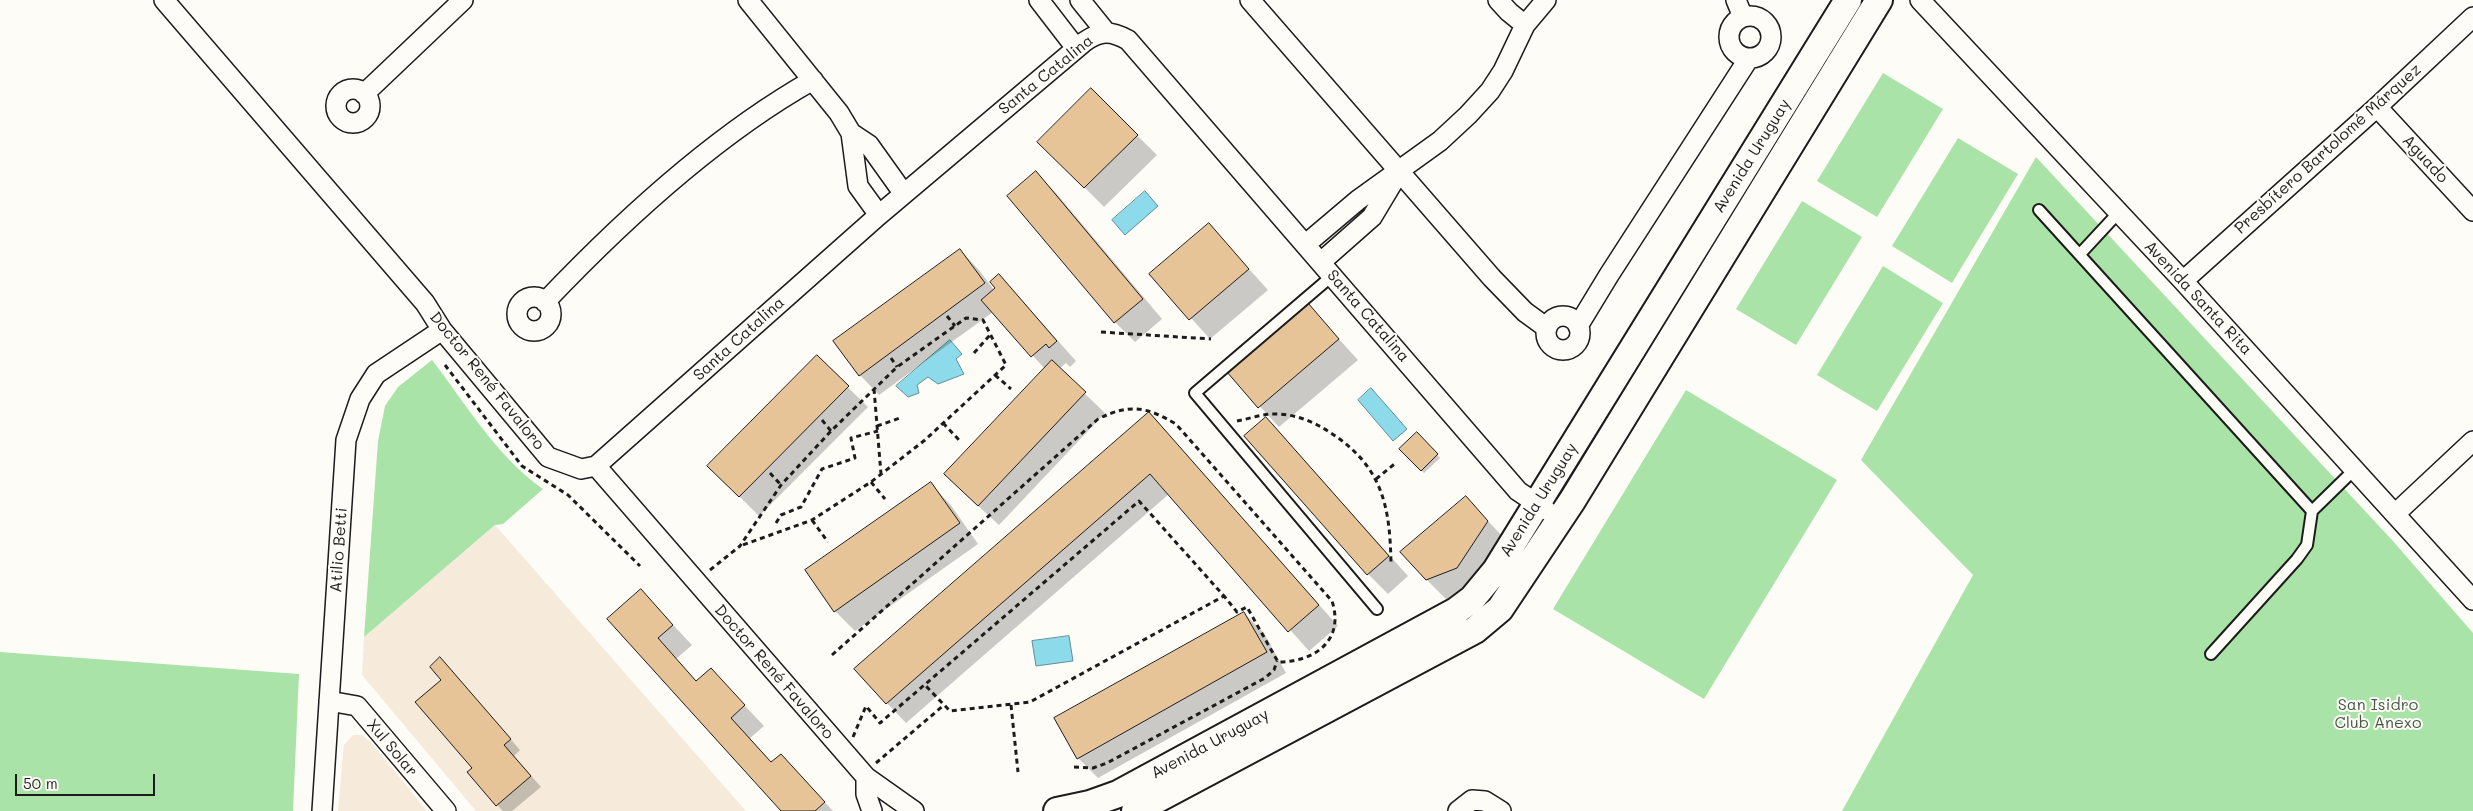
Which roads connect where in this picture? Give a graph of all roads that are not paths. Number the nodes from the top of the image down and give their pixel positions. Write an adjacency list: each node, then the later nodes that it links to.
1 (164, 0): 35 (street, Doctor René Favaloro)
2 (463, 0): 19 (street)
3 (748, 0): 18 (street)
4 (1039, 0): 16 (street)
5 (1080, 0): 15 (street)
6 (1250, 0): 22 (street)
7 (1498, 0): 14 (street)
8 (1546, 0): 14 (street)
9 (1848, 0): 39 (main road, Avenida Uruguay)
10 (1879, 0): 42 (main road, Avenida Uruguay)
11 (1920, 0): 26 (street, Avenida Santa Rita)
12 (1740, 8): 17 (street); 17 (street)
13 (2473, 17): 20 (street, Presbítero Bartolomé Márquez)
14 (1525, 25): 22 (street)
15 (1105, 31): 16 (street, Santa Catalina); 28 (street, Santa Catalina)
16 (1076, 48): 23 (street, Santa Catalina)
17 (1749, 58): 33 (street)
18 (812, 80): 21 (street); 32 (street)
19 (364, 94)
20 (2377, 107): 25 (street, Aguado); 31 (street, Presbítero Bartolomé Márquez)
21 (852, 133): 23 (street); 27 (street)
22 (1399, 171): 28 (street); 30 (street); 34 (street)
23 (904, 194): 27 (street, Santa Catalina)
24 (2039, 210): 29 (lane)
25 (2473, 211)
26 (2118, 212): 29 (lane); 31 (street, Avenida Santa Rita)
27 (879, 215): 37 (street, Santa Catalina)
28 (1306, 244): 30 (street, Santa Catalina)
29 (2080, 254): 40 (lane)
30 (1327, 269): 39 (street, Santa Catalina); 44 (lane)
31 (2183, 281): 38 (street, Avenida Santa Rita)
32 (545, 302)
33 (1578, 326): 34 (street); 34 (street)
34 (1547, 328)
35 (442, 330): 37 (street, Doctor René Favaloro); 46 (street, Atilio Betti)
36 (2473, 441): 41 (street)
37 (596, 466): 47 (street, Doctor René Favaloro)
38 (2354, 470): 40 (lane); 41 (street, Avenida Santa Rita)
39 (1537, 504): 42 (street, Santa Catalina); 52 (main road, Avenida Uruguay)
40 (2312, 511): 45 (lane)
41 (2395, 514): 43 (street, Avenida Santa Rita)
42 (1560, 520): 53 (main road, Avenida Uruguay)
43 (2473, 600)
44 (1377, 608)
45 (2211, 654)
46 (329, 701): 48 (street, Atilio Betti); 49 (street, Xul Solar)
47 (864, 776): 50 (street); 51 (street, Doctor René Favaloro)
48 (322, 811)
49 (446, 811)
50 (872, 811)
51 (914, 811)
52 (1057, 811)
53 (1136, 811)
54 (1458, 811): 55 (street)
55 (1501, 811)

